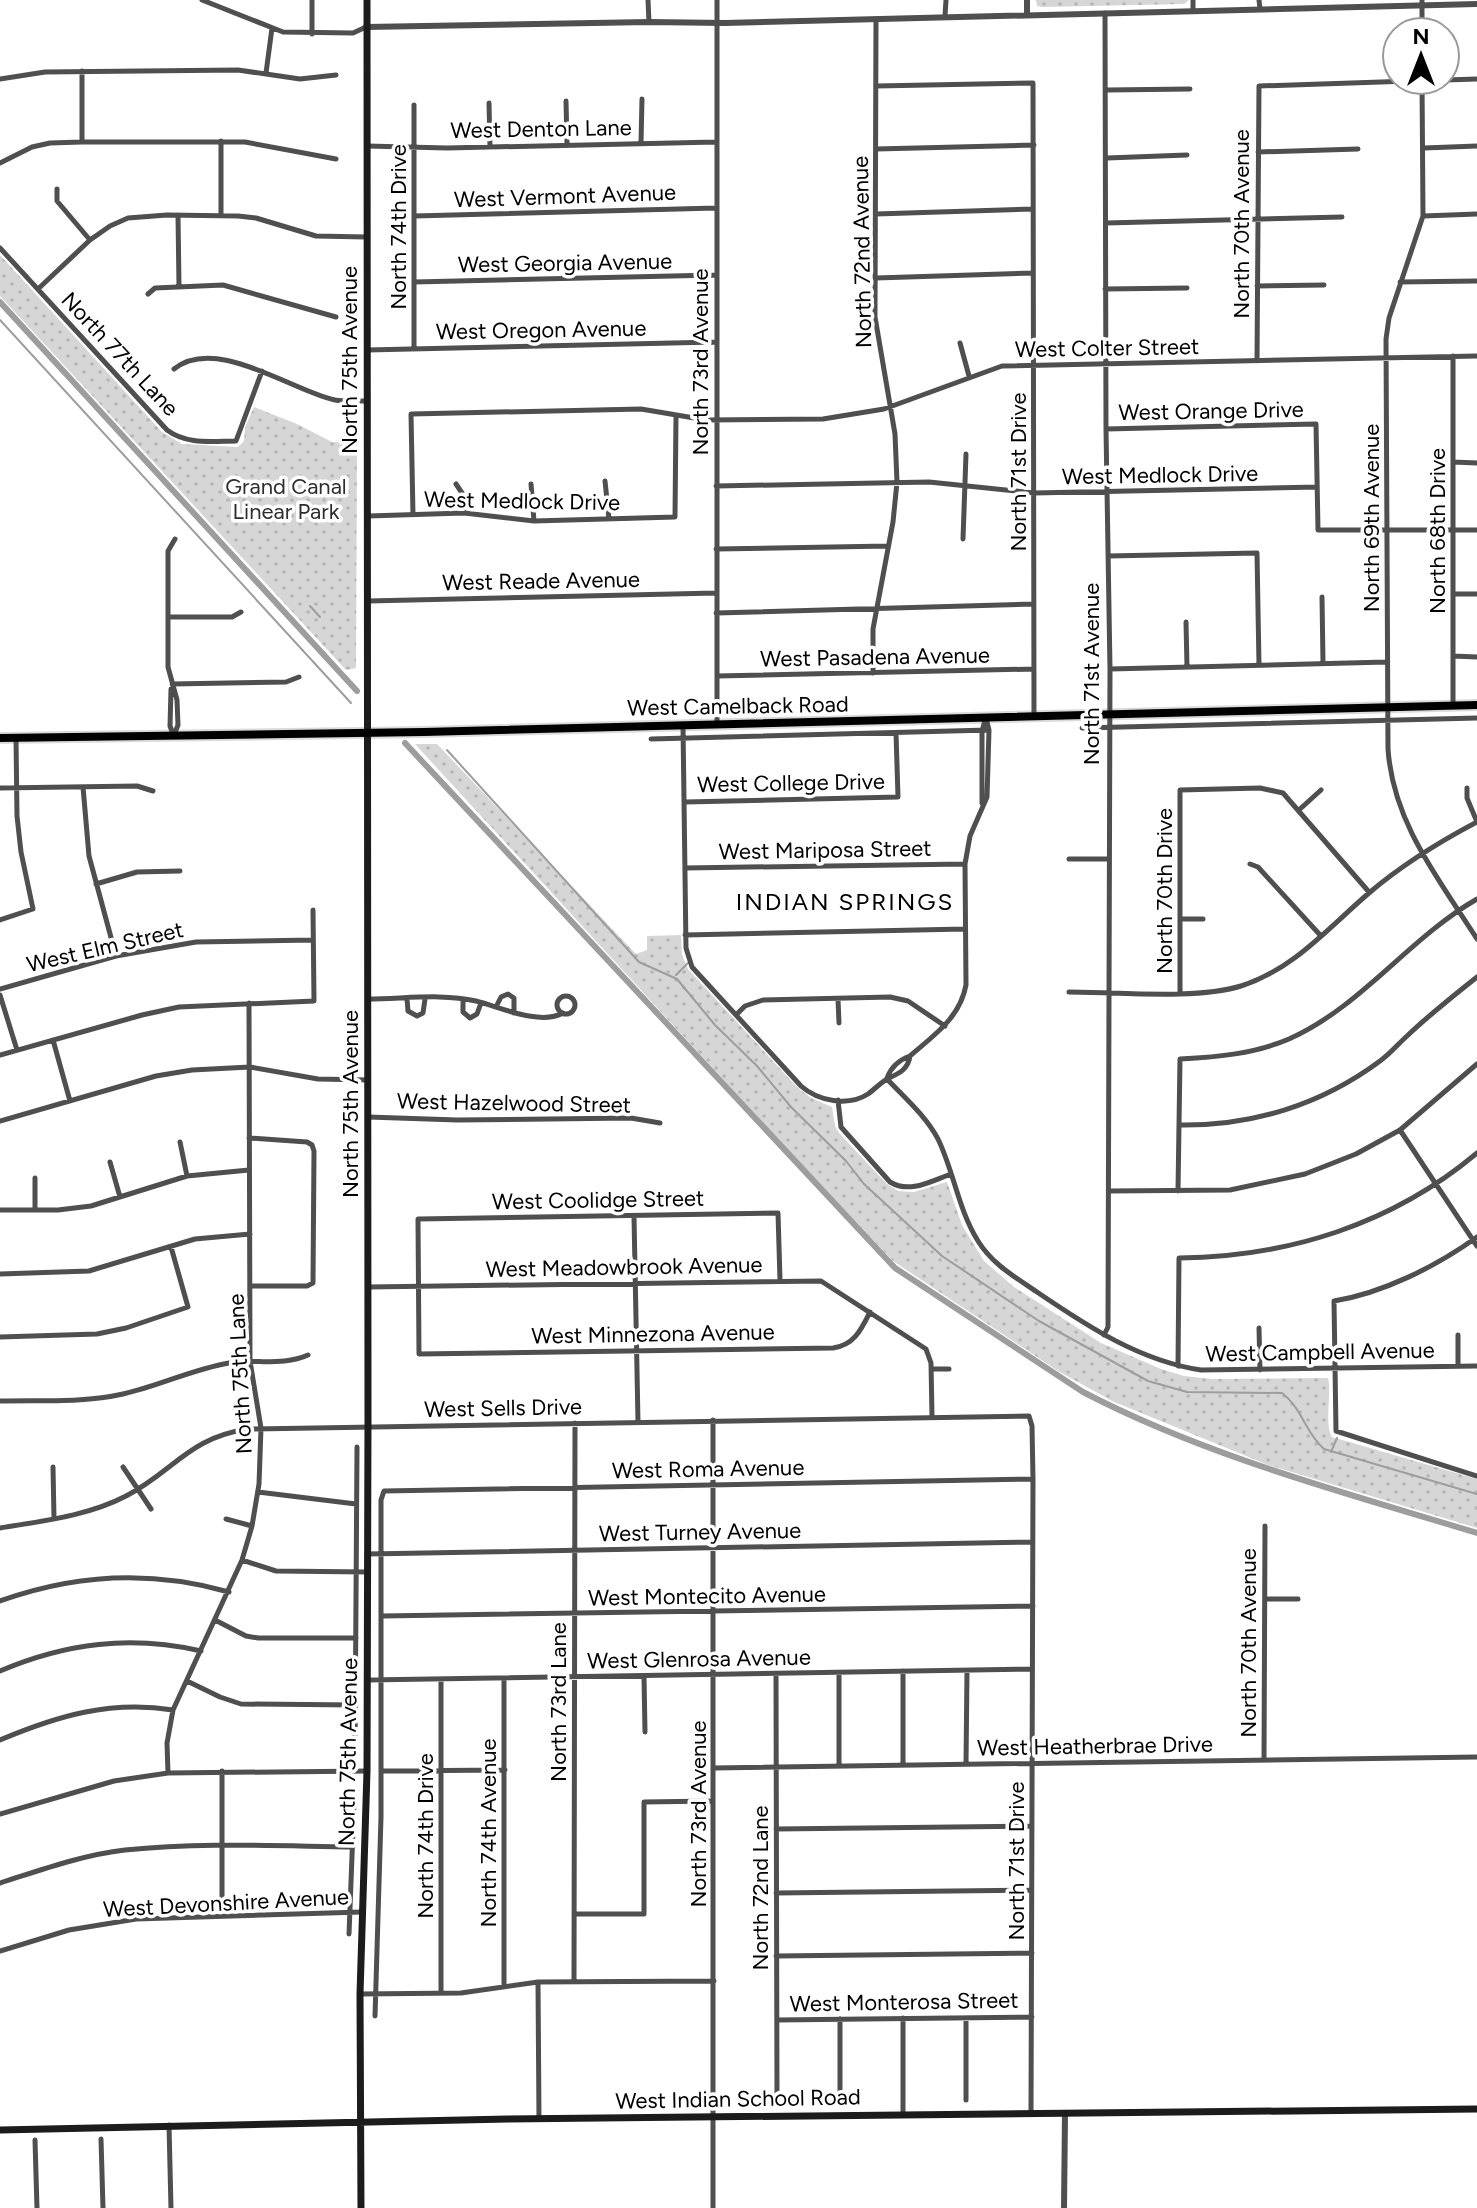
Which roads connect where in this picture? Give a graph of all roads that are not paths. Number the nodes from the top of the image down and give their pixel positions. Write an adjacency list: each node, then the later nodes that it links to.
1 (202, 0): 15 (street)
2 (236, 0): 15 (street)
3 (312, 0): 25 (street)
4 (367, 0): 23 (main road, North 75th Avenue)
5 (648, 0): 21 (street)
6 (717, 0): 22 (street, North 73rd Avenue)
7 (946, 0): 19 (street)
8 (1027, 0): 18 (street)
9 (1193, 0): 16 (street)
10 (1259, 0): 14 (street)
11 (1422, 3): 12 (street); 13 (street)
12 (1339, 4): 14 (street)
13 (1477, 4)
14 (1260, 9): 16 (street)
15 (232, 10): 24 (street)
16 (1193, 11): 17 (street)
17 (1105, 13): 18 (street); 33 (street, North 71st Avenue)
18 (1027, 15): 19 (street)
19 (945, 16): 20 (street)
20 (876, 19): 22 (street); 31 (street, North 72nd Avenue)
21 (649, 22): 22 (street); 23 (street)
22 (716, 22): 41 (street, North 73rd Avenue)
23 (366, 27): 25 (street); 45 (main road, North 75th Avenue)
24 (272, 28): 25 (street); 27 (street)
25 (312, 34)
26 (82, 71): 27 (street); 29 (street); 40 (street)
27 (266, 73): 28 (street)
28 (336, 75)
29 (0, 79)
30 (1381, 82): 52 (street, North 70th Avenue)
31 (876, 86): 44 (street, North 71st Drive); 50 (street, North 72nd Avenue)
32 (1190, 89): 33 (street)
33 (1107, 90): 54 (street, North 71st Avenue)
34 (1422, 96): 49 (street, North 69th Avenue)
35 (642, 99): 42 (street)
36 (566, 101): 43 (street)
37 (489, 103): 48 (street)
38 (414, 105): 46 (street, North 74th Drive)
39 (221, 141): 40 (street); 55 (street); 63 (street)
40 (82, 142): 56 (street)
41 (716, 142): 42 (street, West Denton Lane); 58 (street, North 73rd Avenue)
42 (641, 143): 43 (street, West Denton Lane)
43 (567, 144): 48 (street, West Denton Lane)
44 (1034, 145): 50 (street); 59 (street, North 71st Drive)
45 (367, 146): 46 (street, West Denton Lane); 69 (main road, North 75th Avenue)
46 (414, 146): 48 (street, West Denton Lane); 64 (street, North 74th Drive)
47 (1477, 146): 49 (street)
48 (490, 147)
49 (1424, 148): 65 (street, North 69th Avenue)
50 (876, 149): 60 (street, North 72nd Avenue)
51 (1358, 149): 52 (street)
52 (1258, 152): 67 (street, North 70th Avenue)
53 (1187, 155): 54 (street)
54 (1107, 158): 68 (street, North 71st Avenue)
55 (336, 159)
56 (0, 163)
57 (57, 189): 70 (street)
58 (716, 208): 64 (street, West Vermont Avenue); 73 (street, North 73rd Avenue)
59 (1033, 209): 60 (street); 72 (street, North 71st Drive)
60 (876, 214): 74 (street, North 72nd Avenue)
61 (1477, 214): 65 (street)
62 (178, 215): 63 (street); 70 (street); 79 (street)
63 (221, 215): 69 (street)
64 (414, 216): 76 (street, North 74th Drive)
65 (1423, 216): 77 (street, North 69th Avenue)
66 (1342, 217): 67 (street)
67 (1257, 219): 68 (street); 80 (street, North 70th Avenue)
68 (1106, 223): 83 (street, North 71st Avenue)
69 (366, 237): 89 (main road, North 75th Avenue)
70 (90, 240): 82 (street)
71 (0, 248): 82 (street, North 77th Lane)
72 (1032, 273): 74 (street); 94 (street, North 71st Drive)
73 (716, 275): 76 (street, West Georgia Avenue); 86 (street, North 73rd Avenue)
74 (876, 278): 100 (street, North 72nd Avenue)
75 (1477, 281): 77 (street)
76 (414, 282): 88 (street, North 74th Drive)
77 (1400, 282): 92 (street, North 69th Avenue)
78 (1324, 285): 80 (street)
79 (179, 286): 84 (street); 85 (street)
80 (1257, 286): 93 (street, North 70th Avenue)
81 (1187, 288): 83 (street)
82 (38, 289): 97 (street, North 77th Lane)
83 (1105, 289): 95 (street, North 71st Avenue)
84 (148, 294)
85 (336, 317)
86 (716, 342): 88 (street, West Oregon Avenue); 102 (street, North 73rd Avenue)
87 (960, 343): 98 (street)
88 (414, 349): 89 (street, West Oregon Avenue)
89 (367, 350): 99 (main road, North 75th Avenue)
90 (1453, 356): 91 (street, West Colter Street); 92 (street, West Colter Street); 105 (street, North 68th Drive)
91 (1477, 356)
92 (1386, 358): 93 (street, West Colter Street); 123 (street, North 69th Avenue)
93 (1257, 361): 95 (street, West Colter Street)
94 (1033, 365): 95 (street, West Colter Street); 98 (street, West Colter Street); 115 (street, North 71st Drive)
95 (1106, 365): 103 (street, North 71st Avenue)
96 (174, 369): 97 (street)
97 (262, 371): 99 (street)
98 (969, 376): 100 (street, West Colter Street)
99 (367, 401): 118 (main road, North 75th Avenue)
100 (890, 408): 102 (street, West Colter Street); 108 (street, North 72nd Avenue)
101 (676, 416): 102 (street, West Colter Street); 117 (street, West Colter Street); 119 (street, West Medlock Drive)
102 (716, 420): 111 (street, North 73rd Avenue)
103 (1106, 429): 113 (street, West Orange Drive); 114 (street, North 71st Avenue)
104 (966, 454): 112 (street)
105 (1453, 462): 106 (street); 121 (street, North 68th Drive)
106 (1477, 463)
107 (605, 481): 119 (street)
108 (897, 482): 111 (street, West Medlock Drive); 112 (street, West Medlock Drive); 126 (street, North 72nd Avenue)
109 (456, 484): 116 (street)
110 (531, 484): 120 (street)
111 (716, 486): 127 (street, North 73rd Avenue)
112 (964, 486): 115 (street, West Medlock Drive); 125 (street)
113 (1317, 487): 114 (street, West Medlock Drive); 123 (street)
114 (1107, 492): 115 (street, West Medlock Drive); 128 (street, North 71st Avenue)
115 (1034, 493): 134 (street, North 71st Drive)
116 (464, 513): 117 (street, West Medlock Drive); 120 (street, West Medlock Drive)
117 (413, 515): 118 (street, West Medlock Drive)
118 (368, 516): 133 (main road, North 75th Avenue)
119 (609, 519): 120 (street, West Medlock Drive)
120 (534, 521)
121 (1454, 530): 122 (street); 123 (street); 130 (street, North 68th Drive)
122 (1477, 530)
123 (1387, 531): 142 (street, North 69th Avenue)
124 (175, 539): 138 (street)
125 (963, 539)
126 (888, 546): 127 (street); 135 (street, North 72nd Avenue)
127 (716, 549): 129 (street, North 73rd Avenue)
128 (1108, 556): 144 (street); 147 (street, North 71st Avenue)
129 (716, 593): 133 (street, West Reade Avenue); 137 (street, North 73rd Avenue)
130 (1454, 594): 131 (street); 140 (street, North 68th Drive)
131 (1477, 594)
132 (1322, 597): 143 (street)
133 (368, 601): 165 (main road, North 75th Avenue)
134 (1034, 604): 135 (street); 146 (street, North 71st Drive)
135 (875, 609): 137 (street); 148 (street, North 72nd Avenue)
136 (241, 612): 138 (street)
137 (716, 613): 149 (street, North 73rd Avenue)
138 (168, 617): 151 (street)
139 (1186, 622): 145 (street)
140 (1453, 656): 141 (street); 153 (street, North 68th Drive)
141 (1477, 657)
142 (1387, 662): 143 (street); 154 (street, North 69th Avenue)
143 (1323, 663): 144 (street)
144 (1259, 665): 145 (street)
145 (1187, 667): 147 (street)
146 (1034, 669): 148 (street, West Pasadena Avenue); 156 (street, North 71st Drive)
147 (1110, 669): 155 (street, North 71st Avenue)
148 (873, 673): 149 (street, West Pasadena Avenue)
149 (717, 676): 160 (street, North 73rd Avenue)
150 (299, 677): 151 (street)
151 (172, 684): 167 (street)
152 (1477, 705): 153 (main road, West Camelback Road)
153 (1453, 706): 154 (main road, West Camelback Road)
154 (1387, 707): 155 (main road, West Camelback Road); 159 (street, North 69th Avenue)
155 (1110, 714): 156 (main road, West Camelback Road); 163 (street, North 71st Avenue)
156 (1034, 716): 157 (main road, West Camelback Road)
157 (986, 717): 160 (main road, West Camelback Road); 164 (street)
158 (1477, 718): 159 (street)
159 (1388, 721): 163 (street); 181 (street, North 69th Avenue)
160 (717, 724): 161 (main road, West Camelback Road)
161 (683, 725): 165 (main road, West Camelback Road); 170 (street)
162 (1082, 728): 163 (street)
163 (1110, 728): 183 (street, North 71st Avenue)
164 (986, 730): 166 (street, West Camelback Road); 184 (street)
165 (367, 733): 167 (main road, West Camelback Road); 207 (main road, North 75th Avenue)
166 (896, 733): 170 (street, West Camelback Road); 178 (street, West College Drive)
167 (174, 736): 169 (main road, West Camelback Road)
168 (0, 738): 169 (main road, West Camelback Road)
169 (16, 738): 174 (street)
170 (683, 738): 171 (street, West Camelback Road); 178 (street)
171 (651, 739)
172 (83, 787): 174 (street); 177 (street); 188 (street)
173 (0, 788): 174 (street)
174 (17, 788): 195 (street)
175 (1467, 788): 180 (street)
176 (1321, 790): 179 (street)
177 (153, 791)
178 (685, 802): 186 (street)
179 (1300, 809): 189 (street); 193 (street, North 70th Drive)
180 (1477, 822): 181 (street)
181 (1423, 853): 189 (street); 192 (street, North 69th Avenue)
182 (1069, 859): 183 (street)
183 (1109, 859): 205 (street, North 71st Avenue)
184 (965, 864): 186 (street, West Mariposa Street); 196 (street)
185 (1250, 864): 198 (street)
186 (685, 868): 197 (street)
187 (180, 871): 188 (street)
188 (96, 884): 201 (street)
189 (1369, 892): 198 (street)
190 (1477, 899): 192 (street)
191 (313, 910): 200 (street)
192 (1459, 910): 199 (street, North 69th Avenue); 232 (street)
193 (1181, 919): 194 (street); 206 (street, North 70th Drive)
194 (1203, 919)
195 (0, 920)
196 (965, 929): 197 (street); 219 (street)
197 (685, 935): 217 (street)
198 (1321, 936): 206 (street)
199 (1477, 939)
200 (313, 940): 201 (street, West Elm Street); 212 (street)
201 (116, 956): 203 (street, West Elm Street)
202 (1477, 977): 232 (street)
203 (0, 992): 221 (street)
204 (1069, 992): 205 (street)
205 (1109, 992): 206 (street); 243 (street, North 71st Avenue)
206 (1180, 993)
207 (368, 999): 208 (street); 226 (main road, North 75th Avenue)
208 (407, 999): 209 (street); 209 (street)
209 (425, 999): 210 (street)
210 (463, 999): 213 (street); 213 (street)
211 (838, 999): 217 (street); 218 (street); 219 (street)
212 (249, 1003): 220 (street); 224 (street, North 75th Lane)
213 (481, 1003): 214 (street)
214 (496, 1007): 215 (street); 215 (street)
215 (514, 1013): 216 (street)
216 (563, 1013)
217 (736, 1015): 227 (street)
218 (839, 1023)
219 (945, 1026): 225 (street)
220 (53, 1040): 221 (street); 228 (street)
221 (17, 1050): 222 (street)
222 (0, 1055)
223 (1477, 1064): 233 (street)
224 (250, 1067): 226 (street); 228 (street); 234 (street, North 75th Lane)
225 (887, 1079): 227 (street); 239 (street, West Campbell Avenue)
226 (368, 1080): 229 (main road, North 75th Avenue)
227 (838, 1100): 239 (street)
228 (70, 1101): 230 (street)
229 (368, 1117): 231 (street, West Hazelwood Street); 256 (main road, North 75th Avenue)
230 (0, 1121)
231 (660, 1123)
232 (1179, 1125): 244 (street)
233 (1400, 1130): 242 (street); 244 (street)
234 (249, 1138): 238 (street, North 75th Lane); 255 (street)
235 (180, 1142): 240 (street)
236 (1477, 1153): 242 (street)
237 (110, 1162): 245 (street)
238 (249, 1170): 240 (street); 249 (street, North 75th Lane)
239 (951, 1174): 260 (street, West Campbell Avenue)
240 (187, 1176): 245 (street)
241 (35, 1178): 247 (street)
242 (1435, 1184): 250 (street); 266 (street)
243 (1109, 1191): 244 (street); 260 (street, North 71st Avenue)
244 (1178, 1191)
245 (120, 1197): 247 (street)
246 (0, 1210): 247 (street)
247 (35, 1210)
248 (634, 1216): 253 (street, West Coolidge Street); 254 (street); 257 (street, West Coolidge Street)
249 (250, 1234): 251 (street); 255 (street, North 75th Lane)
250 (1476, 1241): 271 (street)
251 (171, 1247): 252 (street); 262 (street)
252 (0, 1274)
253 (780, 1280): 254 (street, West Meadowbrook Avenue); 258 (street, West Meadowbrook Avenue)
254 (636, 1283): 257 (street, West Meadowbrook Avenue); 263 (street)
255 (251, 1286): 265 (street, North 75th Lane)
256 (368, 1287): 257 (street, West Meadowbrook Avenue); 279 (main road, North 75th Avenue)
257 (418, 1287): 263 (street, West Minnezona Avenue)
258 (870, 1312): 263 (street, West Minnezona Avenue); 269 (street, West Meadowbrook Avenue)
259 (1259, 1328): 272 (street)
260 (1104, 1335): 266 (street, West Campbell Avenue)
261 (1458, 1335): 267 (street, West Campbell Avenue)
262 (0, 1337)
263 (636, 1351): 277 (street)
264 (308, 1355): 265 (street)
265 (250, 1361): 273 (street); 280 (street, North 75th Lane)
266 (1178, 1366): 272 (street, West Campbell Avenue)
267 (1458, 1366): 268 (street, West Campbell Avenue); 271 (street, West Campbell Avenue)
268 (1477, 1366)
269 (932, 1369): 270 (street); 275 (street)
270 (949, 1369)
271 (1335, 1369): 272 (street, West Campbell Avenue); 284 (street)
272 (1260, 1370)
273 (0, 1401)
274 (1029, 1416): 275 (street, West Sells Drive); 285 (street, North 71st Drive)
275 (932, 1417): 276 (street, West Sells Drive)
276 (713, 1420): 277 (street, West Sells Drive); 286 (street, North 73rd Avenue)
277 (638, 1422): 278 (street, West Sells Drive)
278 (575, 1423): 279 (street, West Sells Drive); 287 (street, North 73rd Lane)
279 (368, 1426): 280 (street, West Sells Drive); 302 (main road, North 75th Avenue)
280 (261, 1428): 288 (street, West Sells Drive); 290 (street, North 75th Lane)
281 (357, 1447): 291 (street, North 75th Avenue)
282 (53, 1467): 293 (street)
283 (123, 1467): 288 (street)
284 (1477, 1476)
285 (1033, 1479): 286 (street, West Roma Avenue); 298 (street, North 71st Drive)
286 (714, 1484): 287 (street, West Roma Avenue); 299 (street, North 73rd Avenue)
287 (575, 1487): 289 (street, West Roma Avenue); 300 (street, North 73rd Lane)
288 (138, 1489): 292 (street); 293 (street, West Sells Drive)
289 (384, 1491): 301 (street, North 75th Avenue)
290 (258, 1492): 291 (street); 295 (street, North 75th Lane)
291 (356, 1504): 304 (street, North 75th Avenue)
292 (151, 1509)
293 (54, 1519): 297 (street, West Sells Drive)
294 (226, 1519): 295 (street)
295 (252, 1526): 303 (street, North 75th Lane)
296 (1265, 1526): 307 (street, North 70th Avenue)
297 (0, 1528)
298 (1033, 1542): 299 (street, West Turney Avenue); 310 (street, North 71st Drive)
299 (715, 1548): 300 (street, West Turney Avenue); 311 (street, North 73rd Avenue)
300 (575, 1550): 301 (street, West Turney Avenue); 312 (street, North 73rd Lane)
301 (381, 1553): 302 (street, West Turney Avenue); 313 (street, North 75th Avenue)
302 (367, 1554): 305 (main road, North 75th Avenue)
303 (242, 1560): 304 (street); 306 (street, North 75th Lane)
304 (356, 1572): 305 (street); 315 (street, North 75th Avenue)
305 (367, 1572): 328 (main road, North 75th Avenue)
306 (229, 1592): 309 (street); 314 (street, North 75th Lane)
307 (1265, 1599): 308 (street); 337 (street, North 70th Avenue)
308 (1298, 1599)
309 (0, 1601)
310 (1033, 1606): 311 (street, West Montecito Avenue); 317 (street, North 71st Drive)
311 (714, 1611): 312 (street, West Montecito Avenue); 323 (street, North 73rd Avenue)
312 (574, 1614): 313 (street, West Montecito Avenue); 325 (street, North 73rd Lane)
313 (381, 1616): 329 (street, North 75th Avenue)
314 (215, 1620): 315 (street); 316 (street, North 75th Lane)
315 (356, 1638): 331 (street, North 75th Avenue)
316 (201, 1651): 318 (street); 330 (street, North 75th Lane)
317 (1032, 1669): 320 (street, West Glenrosa Avenue); 338 (street, North 71st Drive)
318 (0, 1671)
319 (903, 1671): 320 (street, West Glenrosa Avenue); 321 (street, West Glenrosa Avenue); 340 (street)
320 (967, 1671): 339 (street)
321 (839, 1673): 322 (street, West Glenrosa Avenue); 341 (street)
322 (776, 1674): 323 (street, West Glenrosa Avenue); 342 (street, North 72nd Lane)
323 (714, 1675): 324 (street, West Glenrosa Avenue); 343 (street, North 73rd Avenue)
324 (644, 1676): 325 (street, West Glenrosa Avenue); 333 (street)
325 (574, 1677): 326 (street, West Glenrosa Avenue); 362 (street, North 73rd Lane)
326 (504, 1678): 327 (street, West Glenrosa Avenue); 344 (street, North 74th Avenue)
327 (441, 1679): 329 (street, West Glenrosa Avenue); 348 (street, North 74th Drive)
328 (367, 1680): 329 (street, West Glenrosa Avenue); 346 (main road, North 75th Avenue)
329 (381, 1680): 347 (street, North 75th Avenue)
330 (187, 1681): 331 (street); 332 (street, North 75th Lane)
331 (356, 1705): 335 (street, North 75th Avenue)
332 (173, 1710): 334 (street); 349 (street, North 75th Lane)
333 (645, 1732)
334 (0, 1740)
335 (355, 1751)
336 (1477, 1757): 337 (street, West Heatherbrae Drive)
337 (1264, 1760): 338 (street, West Heatherbrae Drive)
338 (1032, 1763): 339 (street, West Heatherbrae Drive); 353 (street, North 71st Drive)
339 (966, 1764): 340 (street, West Heatherbrae Drive)
340 (903, 1765): 341 (street, West Heatherbrae Drive)
341 (839, 1766): 342 (street, West Heatherbrae Drive)
342 (776, 1767): 343 (street, West Heatherbrae Drive); 354 (street, North 72nd Lane)
343 (713, 1768): 350 (street, North 73rd Avenue)
344 (505, 1770): 348 (street); 371 (street, North 74th Avenue)
345 (222, 1771): 346 (street); 349 (street); 355 (street)
346 (367, 1771): 361 (main road, North 75th Avenue)
347 (381, 1771): 348 (street); 374 (street, North 75th Avenue)
348 (441, 1771): 372 (street, North 74th Drive)
349 (168, 1773): 352 (street)
350 (713, 1801): 362 (street); 368 (street, North 73rd Avenue)
351 (354, 1804): 356 (street, North 75th Avenue)
352 (0, 1814)
353 (1032, 1826): 354 (street); 358 (street, North 71st Drive)
354 (776, 1829): 359 (street, North 72nd Lane)
355 (223, 1846): 356 (street); 357 (street); 363 (street)
356 (353, 1847): 360 (street, North 75th Avenue)
357 (0, 1883)
358 (1032, 1890): 359 (street); 366 (street, North 71st Drive)
359 (776, 1893): 367 (street, North 72nd Lane)
360 (350, 1912): 361 (street, West Devonshire Avenue); 363 (street, West Devonshire Avenue); 364 (street, North 75th Avenue)
361 (362, 1912): 373 (main road, North 75th Avenue)
362 (574, 1914): 370 (street, North 73rd Lane)
363 (222, 1916): 365 (street, West Devonshire Avenue)
364 (349, 1934)
365 (0, 1951)
366 (1032, 1953): 367 (street); 376 (street, North 71st Drive)
367 (776, 1956): 380 (street, North 72nd Lane)
368 (714, 1981): 370 (street); 388 (street, North 73rd Avenue)
369 (538, 1982): 370 (street); 371 (street); 389 (street)
370 (574, 1982)
371 (504, 1987): 372 (street)
372 (441, 1993): 374 (street)
373 (360, 1994): 374 (street); 390 (main road, North 75th Avenue)
374 (375, 1994): 375 (street, North 75th Avenue)
375 (375, 2016)
376 (1032, 2017): 378 (street, West Monterosa Street); 386 (street, North 71st Drive)
377 (903, 2018): 378 (street, West Monterosa Street); 379 (street, West Monterosa Street); 387 (street)
378 (966, 2018): 381 (street)
379 (840, 2019): 380 (street, West Monterosa Street); 382 (street)
380 (777, 2020): 383 (street, North 72nd Lane)
381 (966, 2100)
382 (840, 2101)
383 (777, 2102)
384 (1477, 2109): 385 (main road, West Indian School Road)
385 (1065, 2113): 386 (main road, West Indian School Road); 400 (street)
386 (1031, 2114): 387 (main road, West Indian School Road)
387 (903, 2115): 388 (main road, West Indian School Road)
388 (713, 2117): 389 (main road, West Indian School Road); 399 (street, North 73rd Avenue)
389 (539, 2119): 390 (main road, West Indian School Road)
390 (360, 2122): 391 (main road, West Indian School Road); 398 (main road, North 75th Avenue)
391 (169, 2125): 392 (main road, West Indian School Road); 397 (street)
392 (0, 2130)
393 (101, 2139): 396 (street)
394 (35, 2140): 395 (street)
395 (37, 2208)
396 (103, 2208)
397 (171, 2208)
398 (361, 2208)
399 (713, 2208)
400 (1064, 2208)

